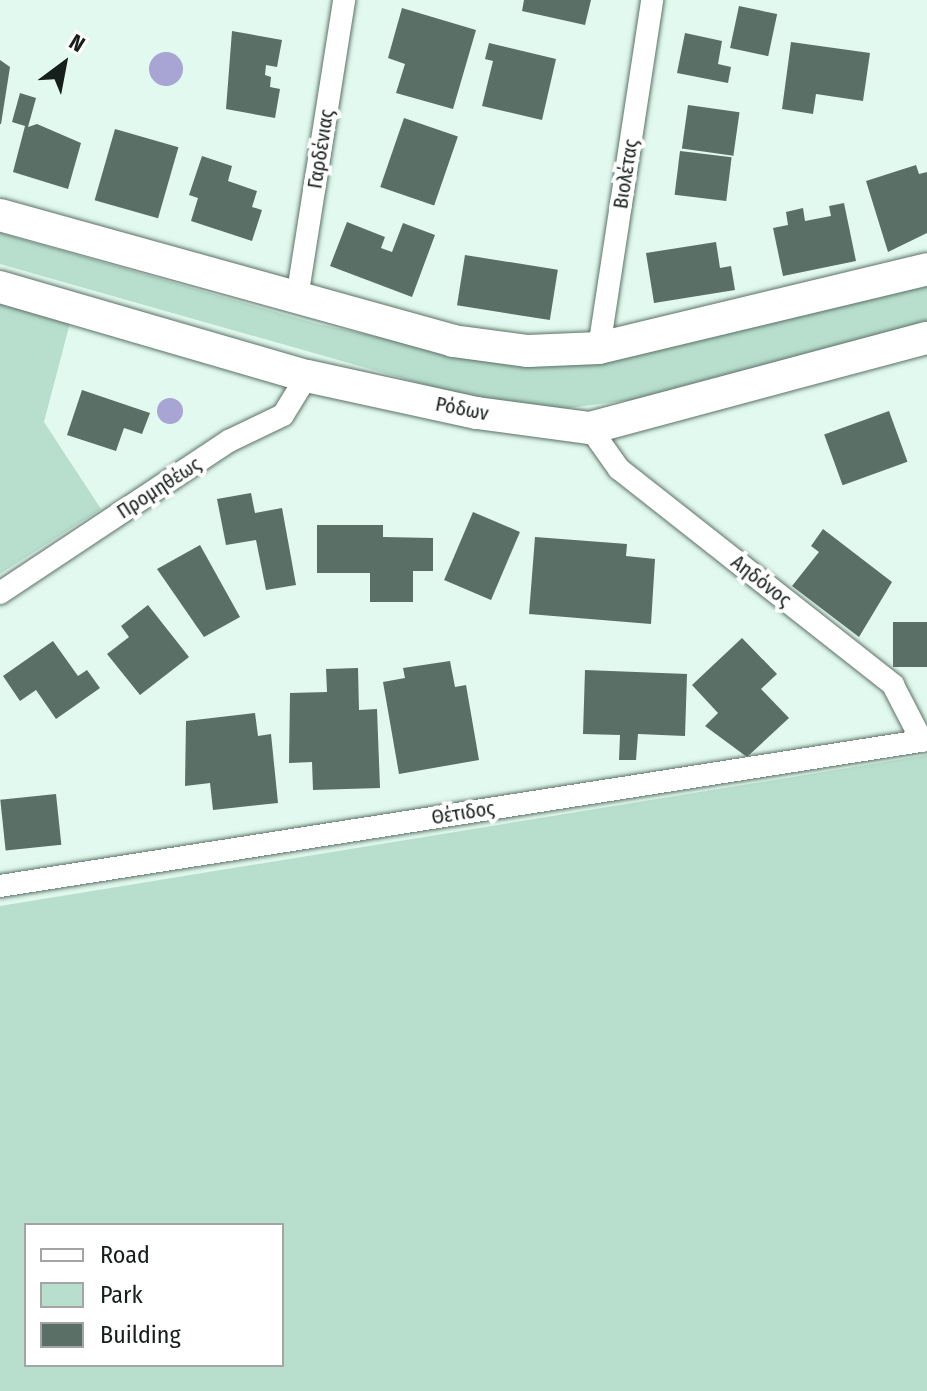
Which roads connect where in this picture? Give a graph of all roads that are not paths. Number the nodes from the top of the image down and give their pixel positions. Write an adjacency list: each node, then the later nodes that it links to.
1 (344, 0): 6 (street, Γαρδένιας)
2 (652, 0): 8 (street, Βιολέτας)
3 (0, 215): 6 (street)
4 (927, 269): 8 (street)
5 (0, 287): 9 (street, Ρόδων)
6 (297, 298): 8 (street)
7 (927, 338): 10 (street, Ρόδων)
8 (599, 348)
9 (307, 376): 10 (street, Ρόδων); 11 (street, Προμηθέως)
10 (590, 428): 12 (street, Αηδόνος)
11 (0, 593)
12 (924, 741): 13 (street, Θέτιδος)
13 (0, 886)

